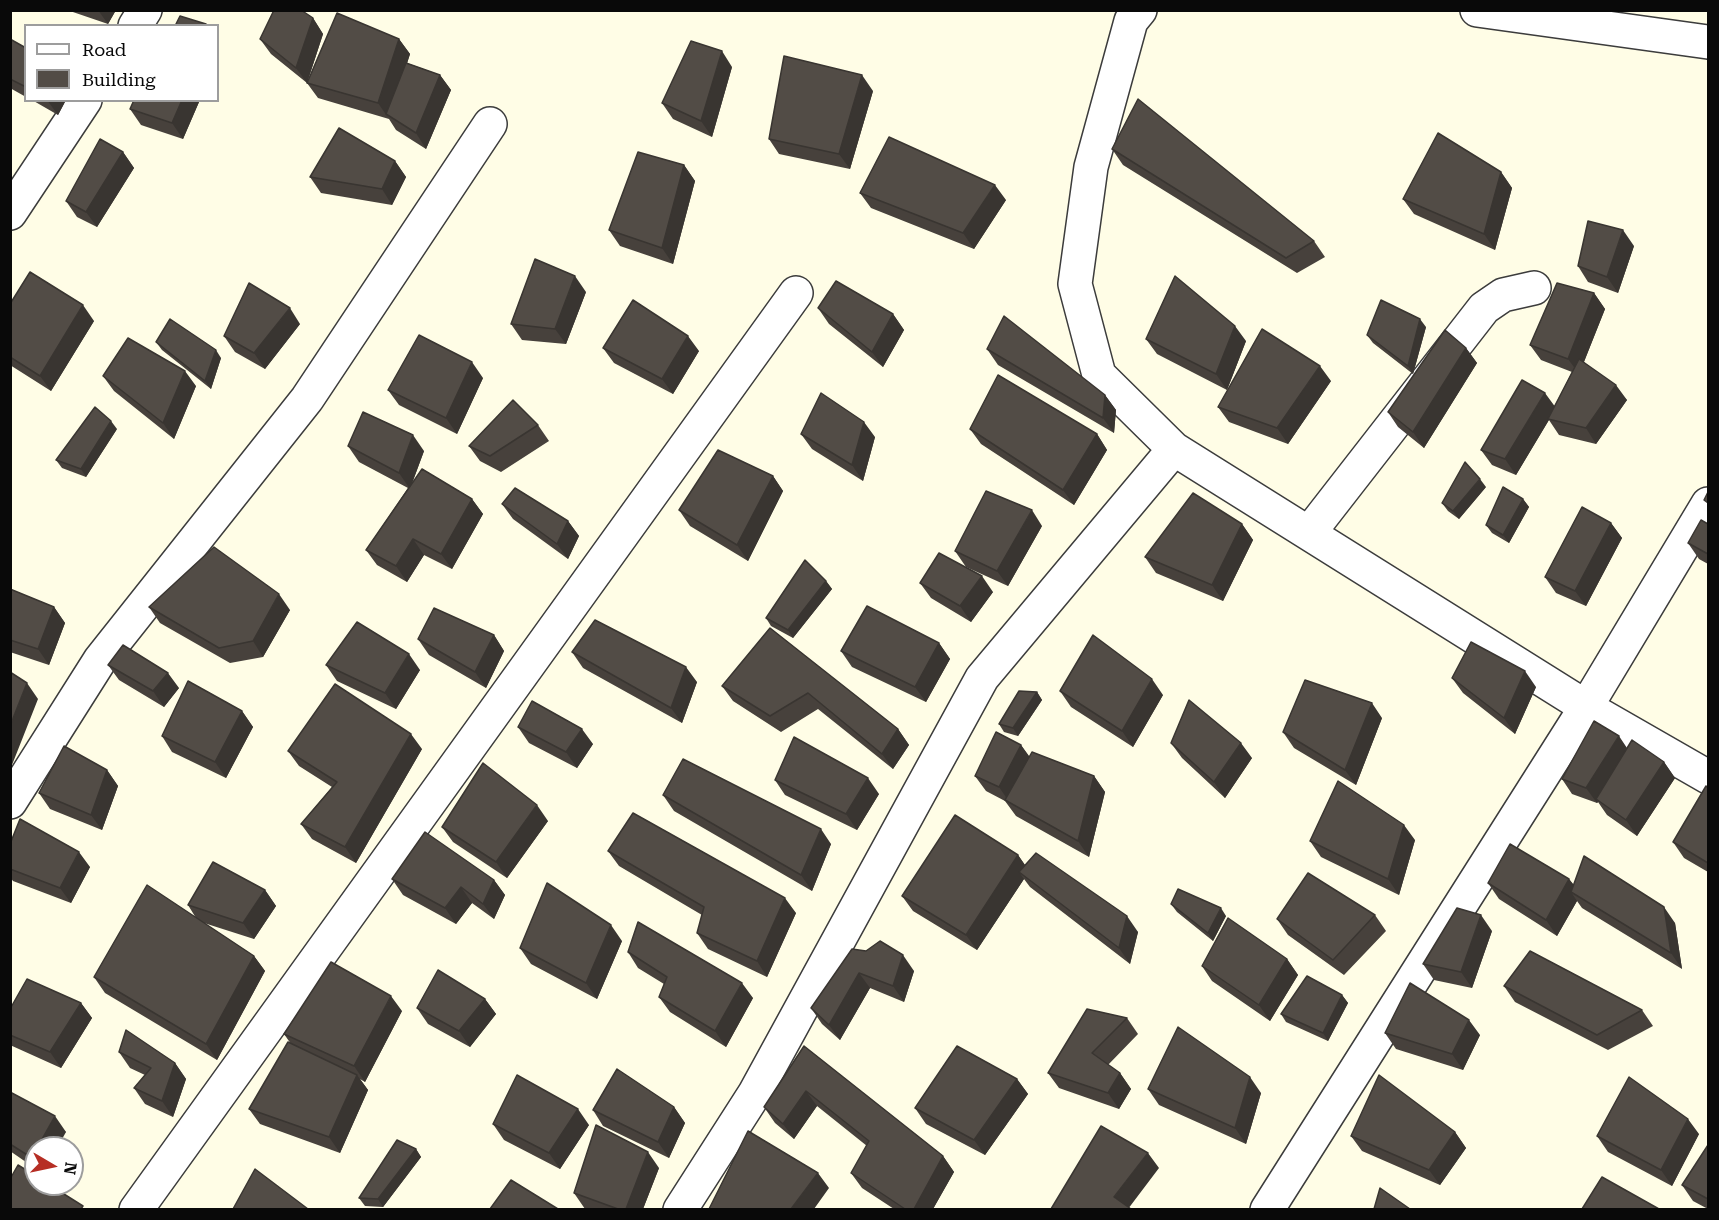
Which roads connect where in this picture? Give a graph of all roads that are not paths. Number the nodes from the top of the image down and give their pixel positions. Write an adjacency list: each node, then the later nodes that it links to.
1 (145, 10): 4 (street)
2 (1477, 10): 5 (street)
3 (1136, 16): 11 (street)
4 (136, 24)
5 (1708, 42)
6 (84, 102): 8 (street)
7 (490, 124): 16 (street)
8 (10, 213)
9 (1534, 288): 13 (street)
10 (796, 293): 17 (street)
11 (1174, 448): 13 (street); 18 (street)
12 (1708, 504): 14 (street)
13 (1308, 534): 14 (street)
14 (1586, 707): 15 (street); 19 (street)
15 (1708, 777)
16 (10, 802)
17 (136, 1209)
18 (680, 1209)
19 (1267, 1209)

